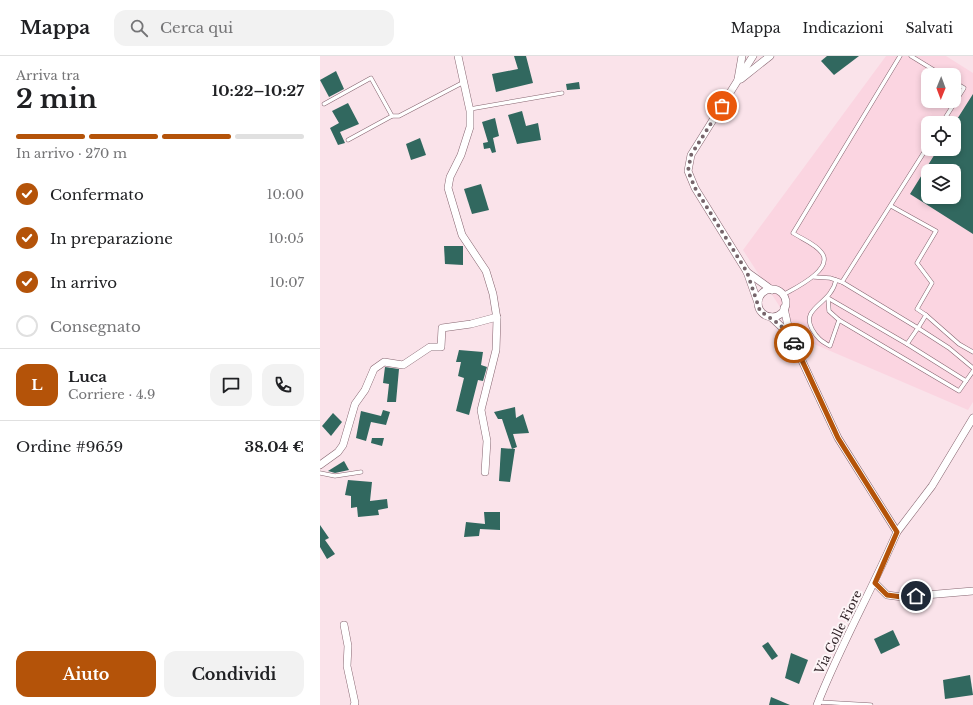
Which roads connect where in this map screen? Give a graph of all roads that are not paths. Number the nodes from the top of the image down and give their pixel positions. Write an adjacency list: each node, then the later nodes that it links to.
1 (458, 56): 9 (street)
2 (742, 56): 8 (street)
3 (770, 56): 8 (street)
4 (900, 56): 18 (lane)
5 (911, 56): 7 (lane)
6 (752, 59): 8 (street)
7 (931, 68)
8 (738, 81): 17 (street)
9 (465, 82): 12 (street); 13 (lane)
10 (562, 93): 12 (lane)
11 (324, 104): 13 (lane)
12 (470, 109): 27 (street)
13 (392, 116): 14 (lane)
14 (348, 140)
15 (922, 156): 16 (lane)
16 (891, 206): 20 (lane); 26 (lane)
17 (747, 272): 21 (street); 24 (street)
18 (814, 277): 19 (lane); 22 (lane)
19 (836, 280): 20 (lane); 23 (lane)
20 (842, 282): 30 (lane)
21 (772, 290): 22 (street); 24 (street)
22 (783, 295): 25 (street)
23 (828, 298): 29 (lane); 29 (lane); 32 (lane)
24 (758, 303): 28 (street)
25 (784, 308): 28 (street); 31 (street)
26 (926, 315): 30 (lane); 33 (lane)
27 (497, 317): 38 (street); 40 (street)
28 (771, 317): 31 (street)
29 (839, 320): 36 (lane)
30 (918, 328): 32 (lane); 34 (lane)
31 (790, 335): 42 (street)
32 (907, 344): 36 (lane)
33 (973, 352)
34 (973, 368)
35 (973, 371): 36 (lane)
36 (966, 381)
37 (973, 418): 42 (street, Via Colle Fiore)
38 (320, 465)
39 (361, 472): 41 (lane)
40 (485, 472)
41 (320, 473)
42 (897, 532): 43 (street, Via Colle Fiore)
43 (875, 583): 44 (street); 46 (street, Via Colle Fiore)
44 (973, 591)
45 (344, 624): 47 (street)
46 (817, 704): 48 (lane)
47 (354, 705)
48 (871, 705)

